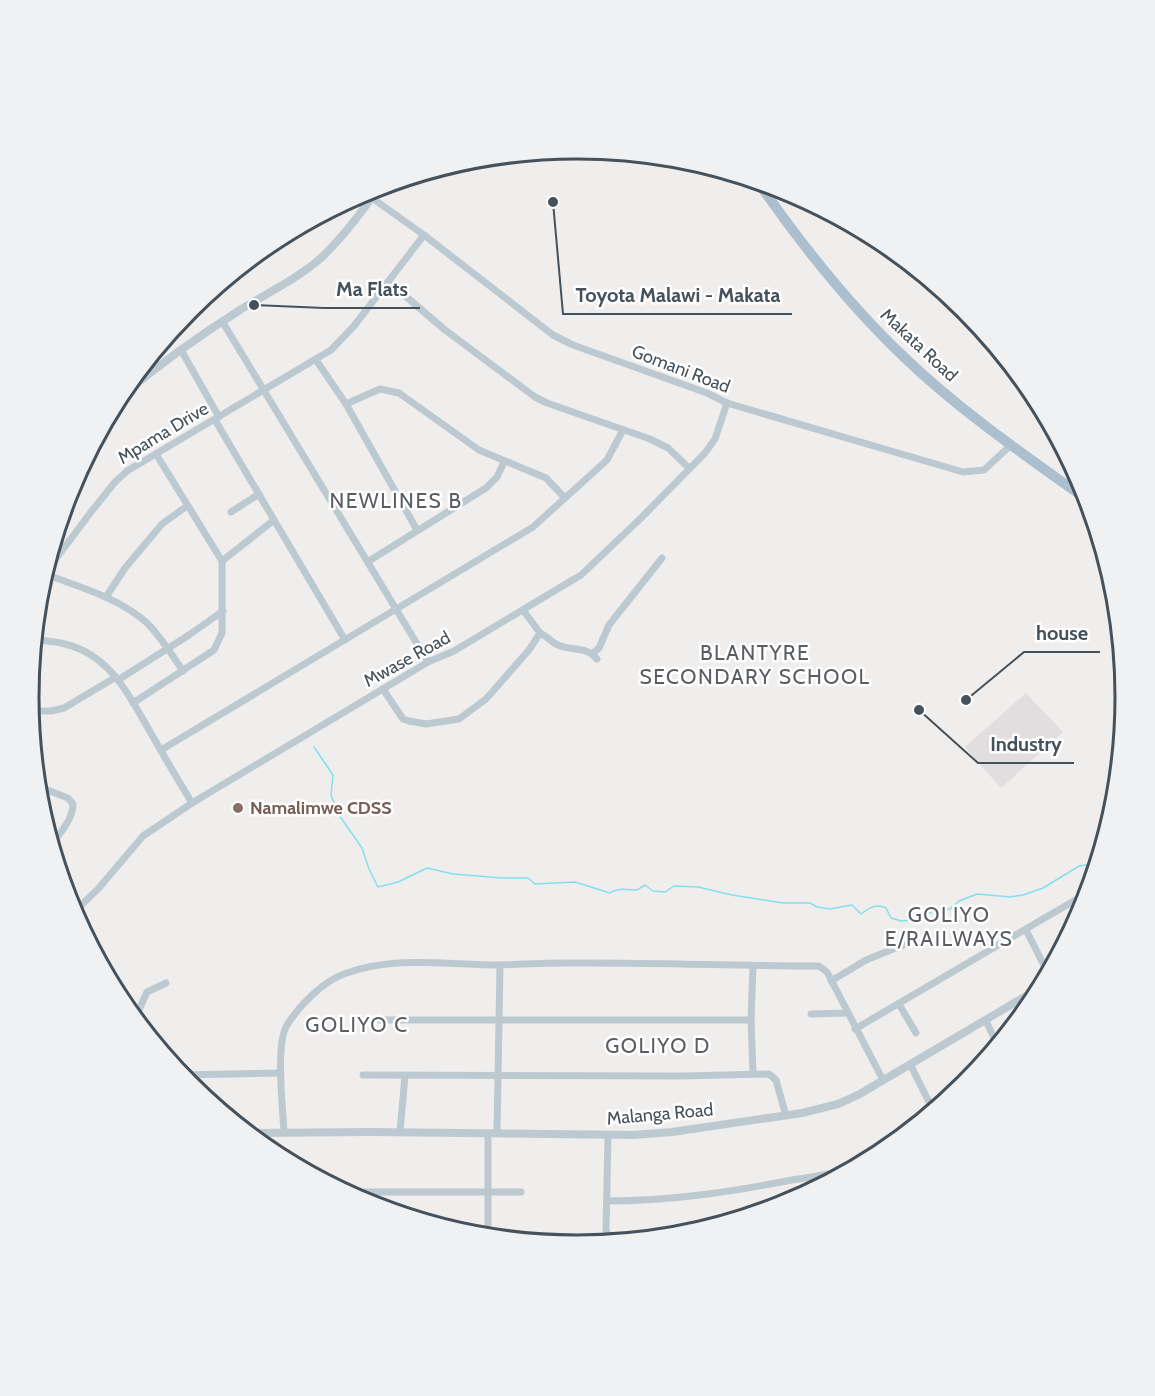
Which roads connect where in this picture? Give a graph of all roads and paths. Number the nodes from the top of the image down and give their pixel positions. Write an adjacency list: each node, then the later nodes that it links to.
1 (767, 194): 15 (main road, Makata Road)
2 (374, 199): 4 (street, Gomani Road)
3 (370, 200): 6 (street)
4 (424, 235): 5 (street, Mpama Drive); 11 (street, Gomani Road)
5 (389, 282): 8 (street, Mpama Drive); 14 (street)
6 (222, 321): 7 (street); 10 (street)
7 (181, 350): 9 (street); 13 (street)
8 (316, 360): 10 (street, Mpama Drive); 12 (street)
9 (146, 376)
10 (263, 388): 13 (street, Mpama Drive); 29 (street)
11 (727, 403): 15 (street, Gomani Road); 18 (street, Mwase Road)
12 (346, 405): 17 (street); 25 (street)
13 (217, 418): 16 (street, Mpama Drive); 20 (street)
14 (623, 430): 18 (street); 21 (street)
15 (1011, 445): 19 (main road, Makata Road)
16 (156, 454): 22 (street); 26 (street, Mpama Drive)
17 (504, 462): 21 (street); 25 (street)
18 (689, 468): 33 (street, Mwase Road)
19 (1074, 490)
20 (259, 494): 23 (street); 24 (street)
21 (566, 498): 32 (street)
22 (187, 506): 28 (street); 31 (street)
23 (231, 512)
24 (274, 520): 28 (street); 36 (street)
25 (417, 530): 29 (street)
26 (58, 556)
27 (662, 558): 35 (street)
28 (222, 561): 34 (street)
29 (369, 561): 32 (street)
30 (53, 575): 31 (street)
31 (105, 597): 38 (street)
32 (398, 609): 36 (street); 39 (street)
33 (523, 610): 35 (street); 39 (street, Mwase Road)
34 (223, 611): 38 (street); 40 (street)
35 (540, 633): 42 (street)
36 (345, 640): 45 (street)
37 (43, 641): 41 (street)
38 (168, 648): 40 (street); 41 (street)
39 (428, 662): 42 (street, Mwase Road)
40 (183, 671): 43 (street)
41 (117, 678): 43 (street); 44 (street)
42 (383, 689): 47 (street, Mwase Road)
43 (133, 703): 45 (street)
44 (39, 711)
45 (161, 750): 47 (street)
46 (47, 790): 48 (street)
47 (192, 803): 50 (street, Mwase Road)
48 (57, 836)
49 (1077, 899): 51 (street)
50 (81, 906)
51 (1026, 930): 55 (street); 59 (street)
52 (904, 933): 56 (street)
53 (500, 965): 54 (street); 64 (street); 71 (street)
54 (753, 966): 56 (street); 65 (street)
55 (1044, 966)
56 (831, 981): 61 (street)
57 (166, 983): 60 (street)
58 (1025, 997): 66 (street, Malanga Road)
59 (899, 1004): 67 (street); 68 (street)
60 (139, 1010)
61 (848, 1013): 62 (street); 67 (street)
62 (811, 1014)
63 (380, 1020): 64 (street)
64 (499, 1020): 65 (street); 76 (street)
65 (751, 1020): 72 (street)
66 (986, 1021): 69 (street); 70 (street, Malanga Road)
67 (855, 1029): 77 (street)
68 (916, 1033)
69 (994, 1038)
70 (910, 1064): 77 (street, Malanga Road); 78 (street)
71 (281, 1073): 73 (street); 82 (street)
72 (753, 1073): 76 (street); 79 (street)
73 (193, 1075)
74 (363, 1075): 75 (street)
75 (405, 1076): 76 (street); 80 (street)
76 (499, 1076): 83 (street)
77 (883, 1080): 79 (street, Malanga Road)
78 (930, 1105)
79 (786, 1116): 84 (street, Malanga Road)
80 (400, 1132): 82 (street, Malanga Road); 83 (street, Malanga Road)
81 (261, 1133): 82 (street, Malanga Road)
82 (284, 1133)
83 (493, 1133): 84 (street, Malanga Road); 87 (street)
84 (608, 1136): 89 (street)
85 (830, 1173): 89 (street)
86 (362, 1192): 87 (street)
87 (488, 1192): 88 (street); 90 (street)
88 (521, 1192)
89 (607, 1201): 91 (street)
90 (488, 1229)
91 (608, 1235)

